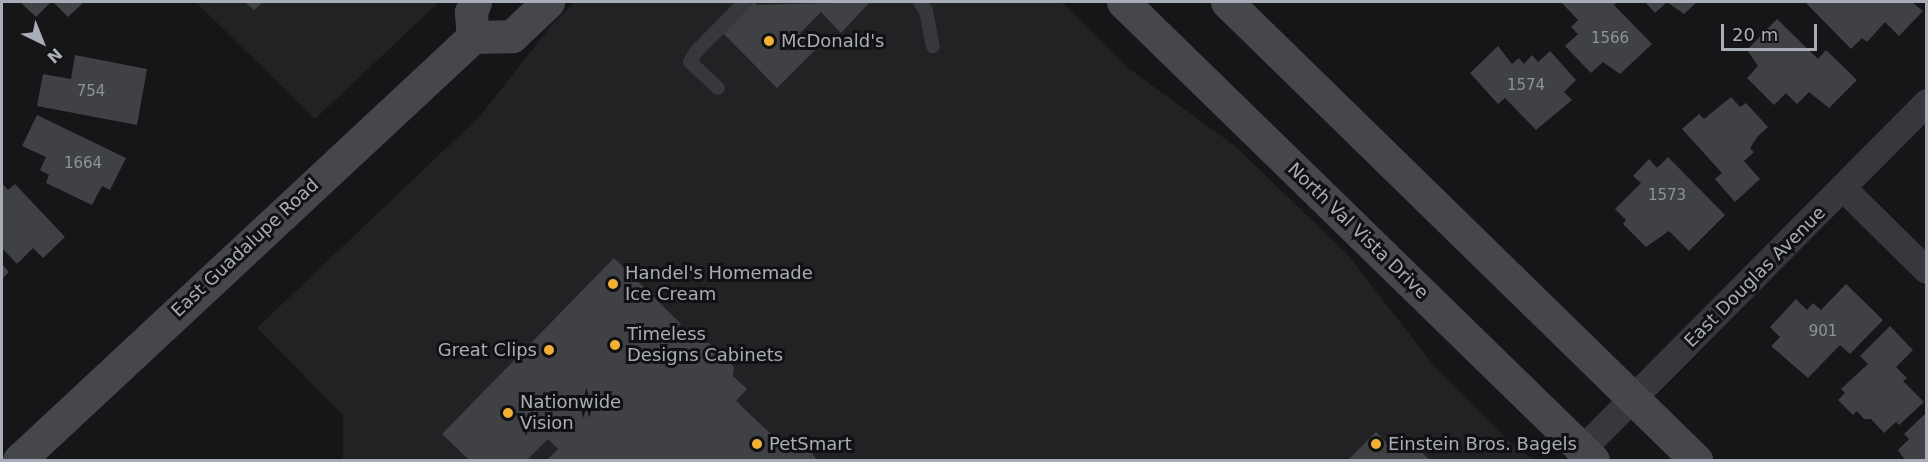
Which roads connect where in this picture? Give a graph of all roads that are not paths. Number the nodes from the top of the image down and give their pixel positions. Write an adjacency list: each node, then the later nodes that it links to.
1 (475, 2): 7 (main road)
2 (548, 2): 7 (main road)
3 (745, 2): 9 (lane)
4 (920, 2): 8 (lane)
5 (1123, 2): 14 (main road, North Val Vista Drive)
6 (1227, 2): 13 (main road)
7 (473, 37): 15 (main road, East Guadalupe Road)
8 (933, 46)
9 (718, 88)
10 (1926, 102): 11 (street, East Douglas Avenue)
11 (1844, 189): 12 (street); 13 (street, East Douglas Avenue)
12 (1926, 270)
13 (1632, 399): 14 (street, East Douglas Avenue); 16 (main road)
14 (1587, 455)
15 (19, 460)
16 (1696, 460)

